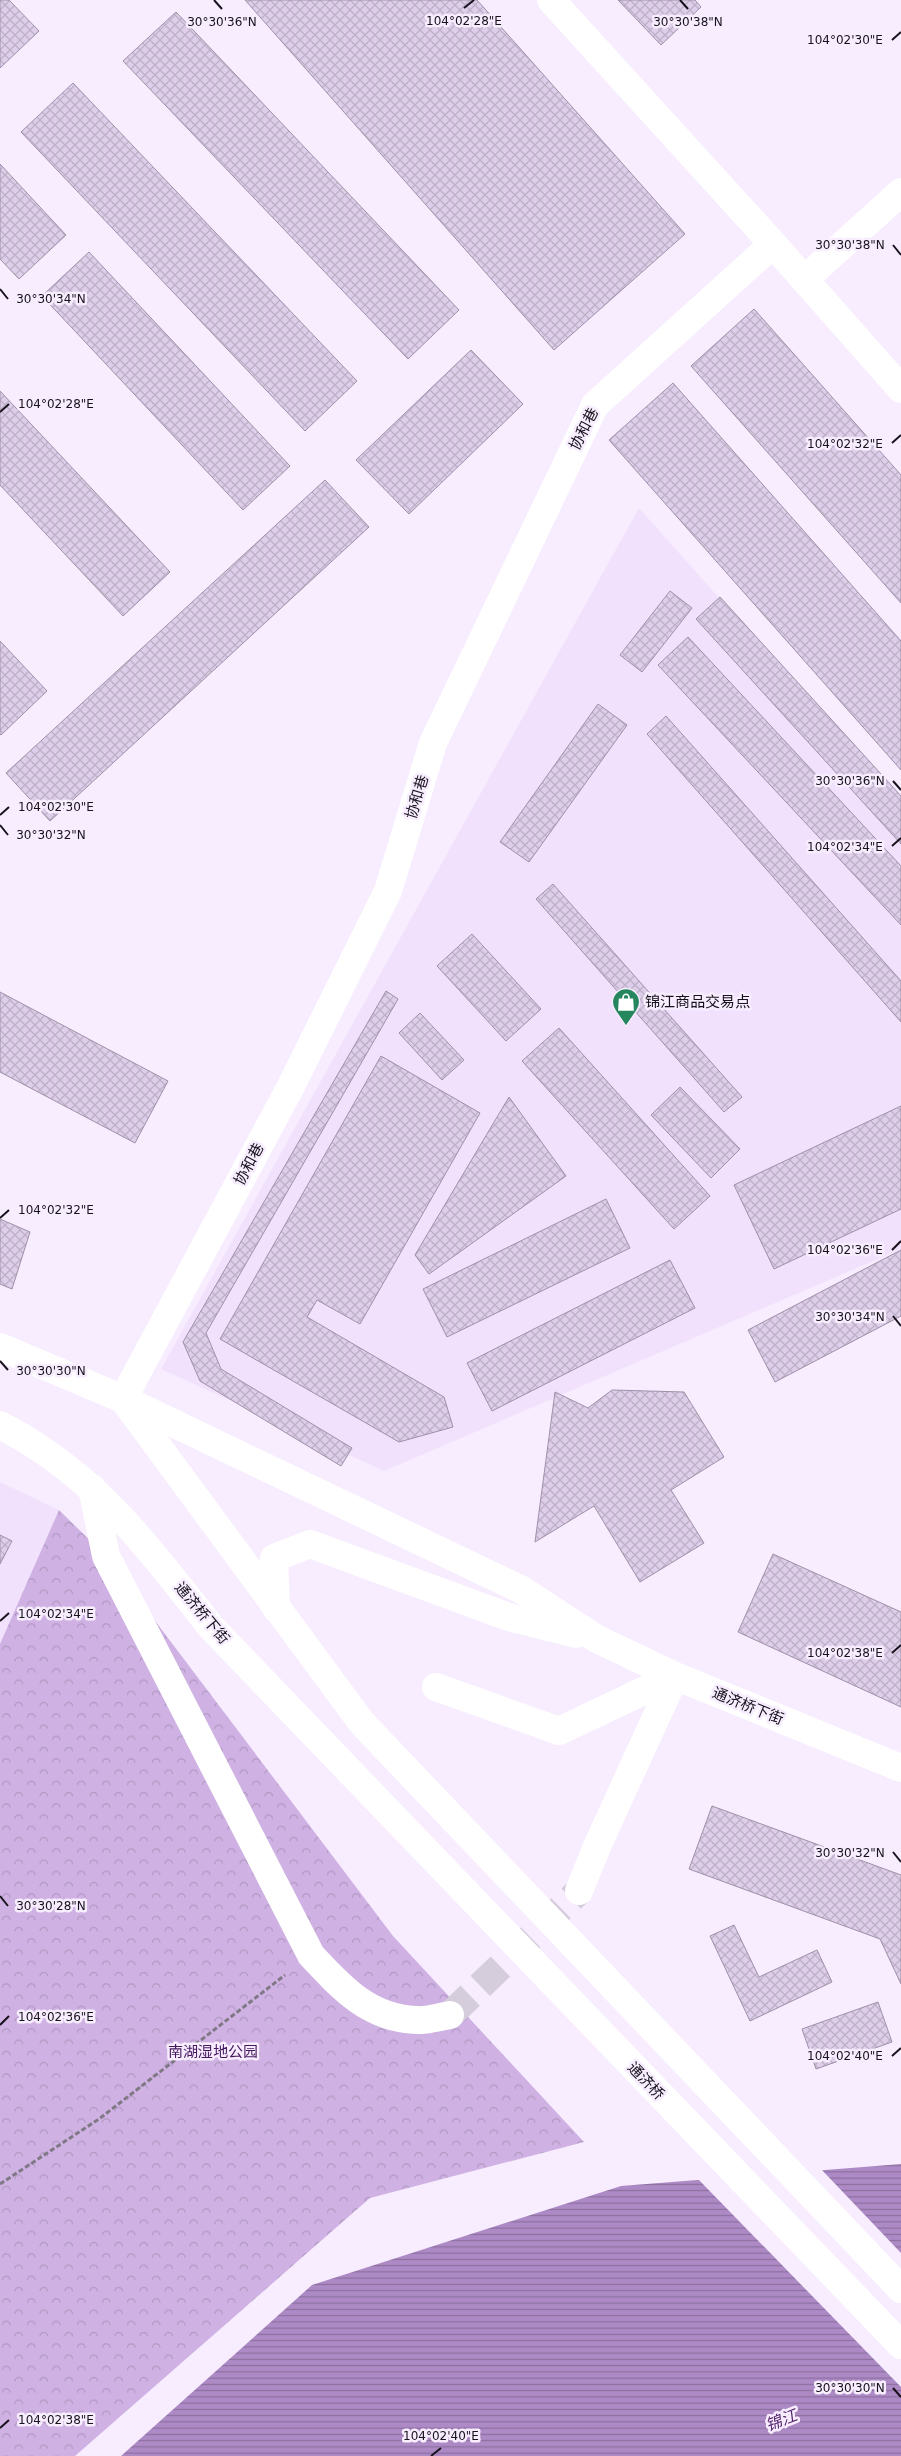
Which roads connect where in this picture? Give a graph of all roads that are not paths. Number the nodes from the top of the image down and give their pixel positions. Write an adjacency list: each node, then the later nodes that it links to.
1 (550, 0): 3 (street)
2 (901, 192): 4 (street)
3 (773, 244): 4 (street); 7 (street, 协和巷)
4 (805, 279): 5 (street)
5 (901, 388)
6 (0, 1348): 7 (street, 通济桥下街)
7 (123, 1399): 10 (street); 11 (street, 通济桥下街)
8 (0, 1425): 9 (street, 通济桥下街)
9 (92, 1488): 15 (street, 通济桥下街); 17 (street)
10 (276, 1608): 11 (street, 通济桥下街); 18 (street)
11 (597, 1639): 12 (street, 通济桥下街)
12 (675, 1676): 13 (street); 14 (street, 通济桥下街); 16 (street)
13 (436, 1687)
14 (901, 1768)
15 (392, 1818): 19 (street, 通济桥)
16 (579, 1891)
17 (450, 2015)
18 (901, 2289)
19 (901, 2345)

